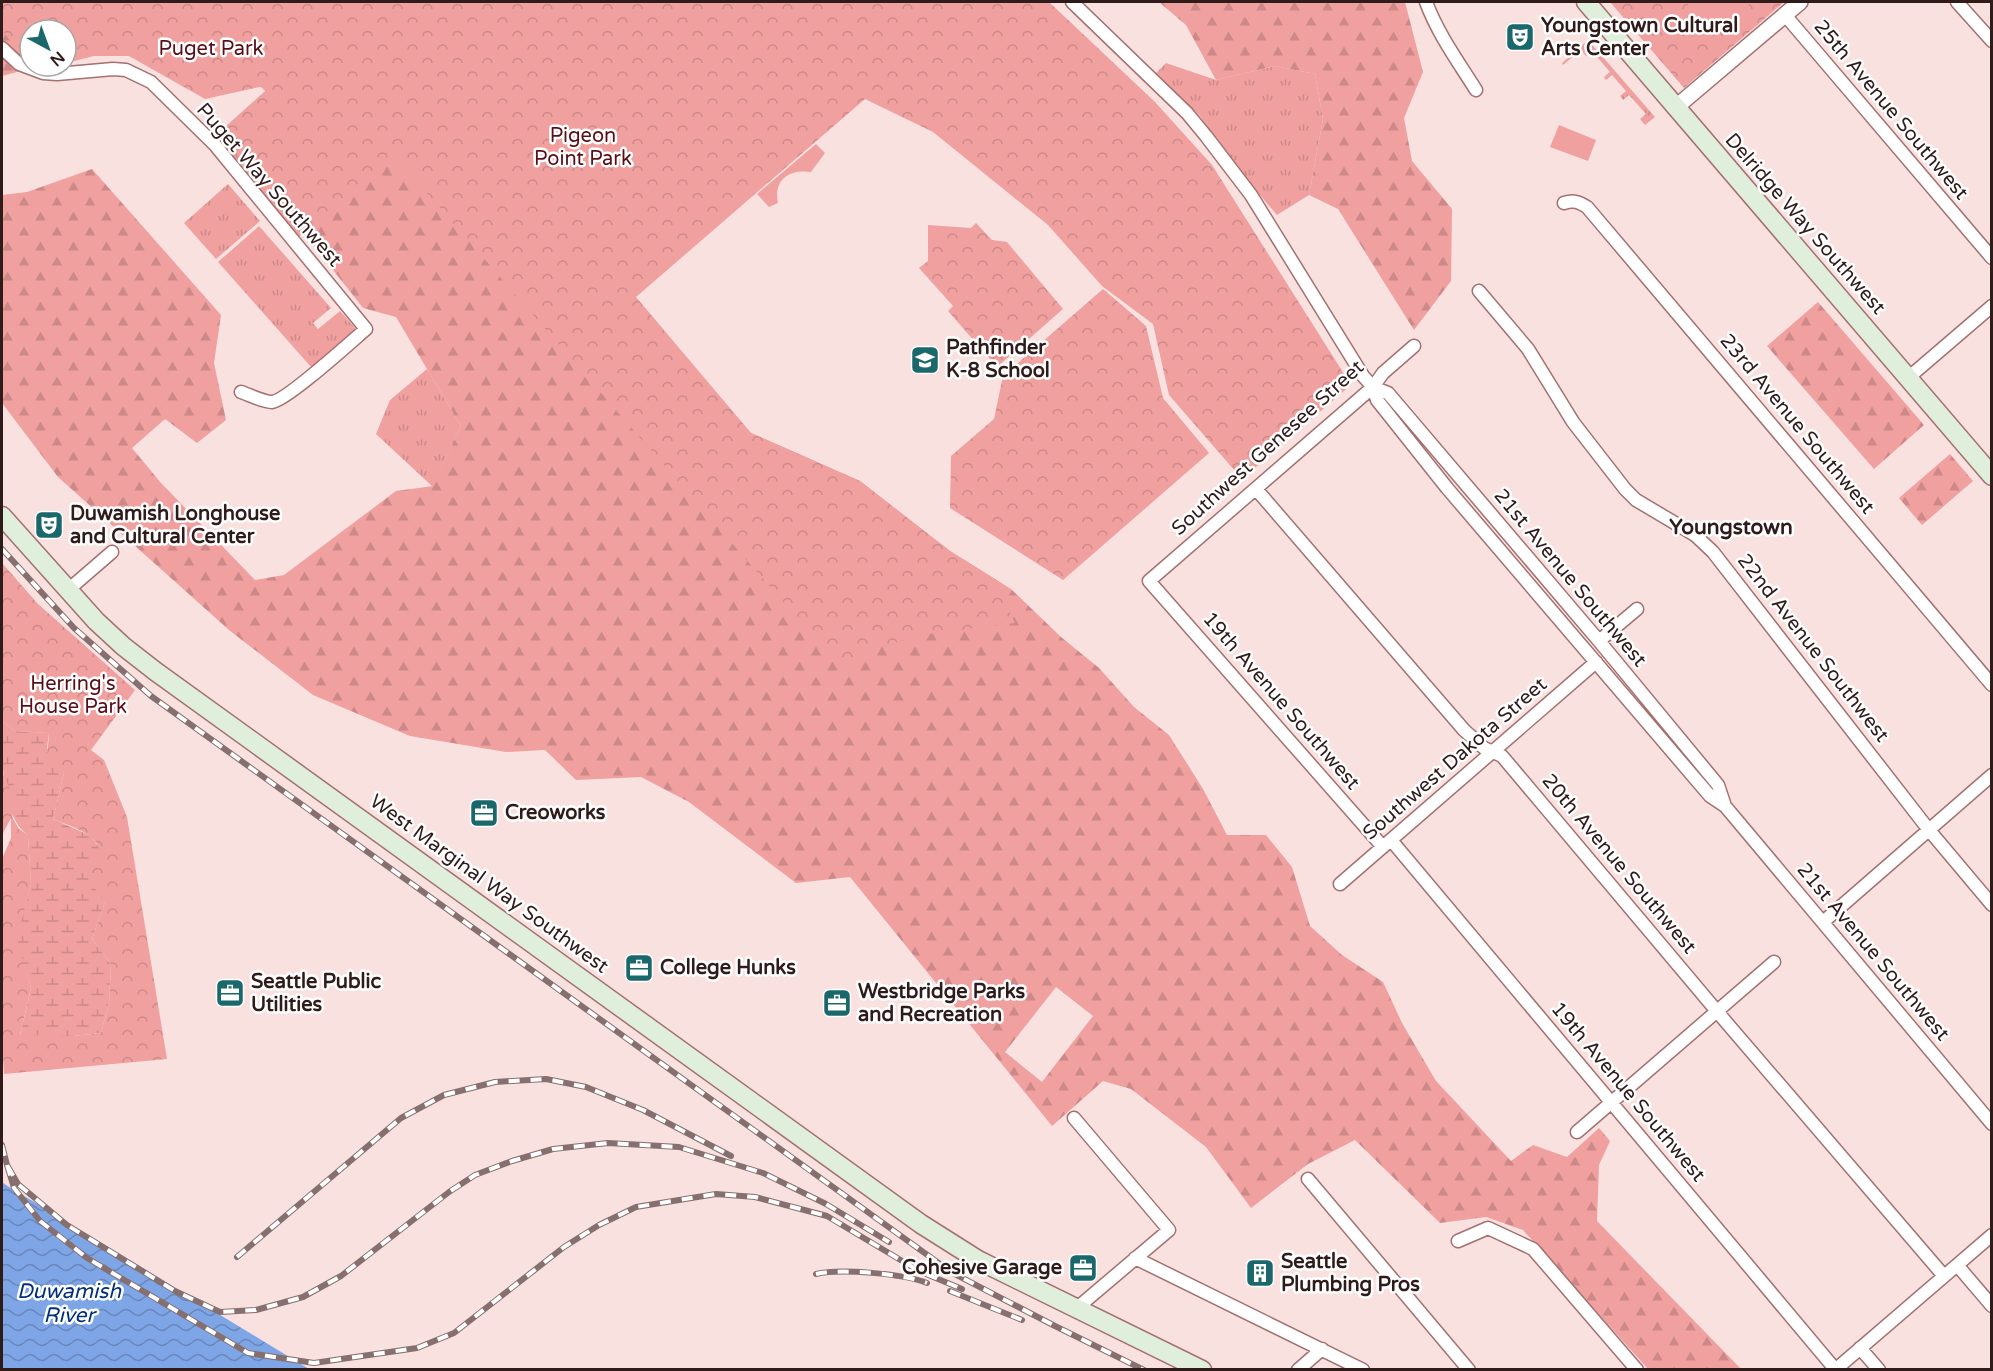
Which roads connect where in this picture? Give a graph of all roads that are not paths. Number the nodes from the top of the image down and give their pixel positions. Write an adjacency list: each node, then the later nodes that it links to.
1 (1072, 2): 18 (street, 21st Avenue Southwest)
2 (1426, 2): 10 (street)
3 (1586, 2): 11 (main road, Delridge Way Southwest)
4 (1800, 2): 6 (street)
5 (1957, 2): 7 (street)
6 (1785, 15): 11 (street); 13 (street, 25th Avenue Southwest)
7 (1987, 27): 8 (street)
8 (1992, 41)
9 (2, 48): 19 (street, Puget Way Southwest)
10 (1476, 90)
11 (1675, 108): 17 (main road, Delridge Way Southwest)
12 (1564, 202): 29 (street, 23rd Avenue Southwest)
13 (1992, 258)
14 (1479, 291): 33 (street, 22nd Avenue Southwest)
15 (1992, 306): 17 (street)
16 (1414, 346): 18 (street, Southwest Genesee Street)
17 (1908, 378): 20 (main road, Delridge Way Southwest)
18 (1373, 387): 21 (street, Southwest Genesee Street); 27 (street, 21st Avenue Southwest); 28 (street, 21st Avenue Southwest)
19 (241, 392)
20 (1992, 476)
21 (1256, 489): 24 (street, Southwest Genesee Street); 30 (street, 20th Avenue Southwest)
22 (2, 516): 25 (main road, West Marginal Way Southwest)
23 (112, 552): 25 (street)
24 (1149, 581): 34 (street, 19th Avenue Southwest)
25 (68, 590): 51 (main road, West Marginal Way Southwest)
26 (1637, 609): 27 (street)
27 (1599, 641): 32 (street, 21st Avenue Southwest)
28 (1596, 662): 30 (street, Southwest Dakota Street); 32 (street, 21st Avenue Southwest)
29 (1992, 685)
30 (1493, 752): 34 (street, Southwest Dakota Street); 39 (street, 20th Avenue Southwest)
31 (1992, 775): 33 (street)
32 (1725, 806): 37 (street, 21st Avenue Southwest)
33 (1929, 830): 36 (street, 22nd Avenue Southwest); 37 (street)
34 (1387, 844): 35 (street, Southwest Dakota Street); 40 (street, 19th Avenue Southwest)
35 (1340, 884)
36 (1992, 905)
37 (1822, 922): 42 (street, 21st Avenue Southwest)
38 (1774, 962): 39 (street)
39 (1717, 1011): 40 (street); 49 (street, 20th Avenue Southwest)
40 (1611, 1102): 43 (street); 54 (street, 19th Avenue Southwest)
41 (1074, 1118): 47 (street)
42 (1992, 1124)
43 (1577, 1132)
44 (1308, 1179): 58 (street)
45 (1992, 1235): 48 (street)
46 (1458, 1241): 59 (street)
47 (1135, 1258): 51 (street); 53 (street)
48 (1957, 1264): 49 (street); 50 (street)
49 (1944, 1276): 52 (street)
50 (1992, 1306)
51 (1077, 1308): 55 (main road, West Marginal Way Southwest)
52 (1860, 1348): 54 (street); 60 (street)
53 (1322, 1349): 56 (street); 57 (street)
54 (1835, 1369)
55 (1202, 1370)
56 (1298, 1370)
57 (1363, 1370)
58 (1468, 1370)
59 (1637, 1370)
60 (1879, 1370)

